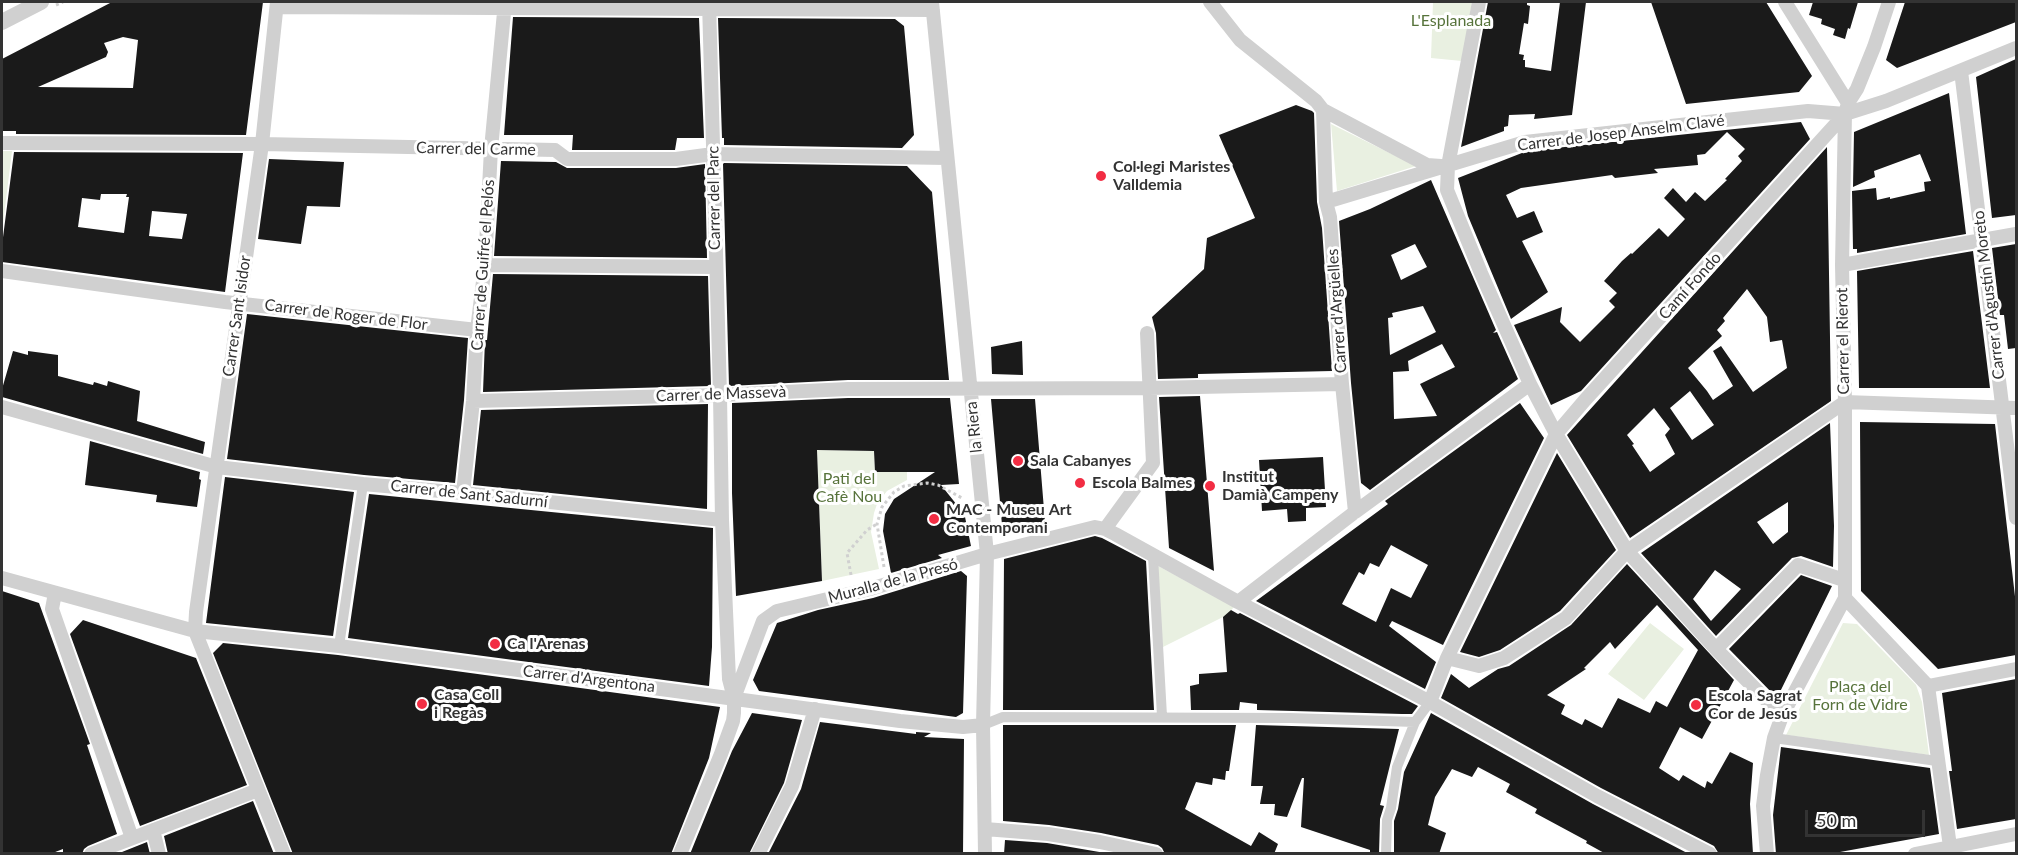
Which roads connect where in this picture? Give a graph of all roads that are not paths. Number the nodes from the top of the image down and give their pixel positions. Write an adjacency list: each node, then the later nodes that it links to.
1 (41, 2): 10 (street)
2 (1210, 2): 14 (street)
3 (1479, 2): 20 (street)
4 (1785, 2): 13 (street)
5 (1889, 2): 13 (street)
6 (277, 4): 7 (street); 16 (street, Carrer Sant Isidor)
7 (505, 4): 8 (street); 17 (street, Carrer de Guifré el Pelós)
8 (709, 5): 9 (street); 18 (street, Carrer del Parc)
9 (932, 6): 19 (street, la Riera)
10 (2, 22)
11 (2016, 48): 12 (street, Carrer de Josep Anselm Clavé)
12 (1961, 71): 13 (street, Carrer de Josep Anselm Clavé); 23 (street, Carrer d'Agustín Moreto)
13 (1846, 109): 20 (street, Carrer de Josep Anselm Clavé); 25 (street, Carrer el Rierot); 40 (street, Camí Fondo)
14 (1323, 110): 20 (street); 21 (street, Carrer d'Argüelles)
15 (2, 142): 16 (street, Carrer del Carme)
16 (262, 144): 17 (street, Carrer del Carme); 28 (street, Carrer Sant Isidor)
17 (491, 149): 18 (street, Carrer del Carme); 24 (street, Carrer de Guifré el Pelós)
18 (713, 154): 19 (street, Carrer del Carme); 26 (street, Carrer del Parc)
19 (946, 158): 33 (street, la Riera)
20 (1448, 166): 21 (street, Carrer de Josep Anselm Clavé); 32 (street)
21 (1326, 202): 31 (street, Carrer d'Argüelles)
22 (2016, 234): 23 (street)
23 (1982, 239): 25 (street); 39 (street, Carrer d'Agustín Moreto)
24 (485, 265): 26 (street); 29 (street, Carrer de Guifré el Pelós)
25 (1842, 265): 37 (street, Carrer el Rierot)
26 (715, 267): 35 (street, Carrer del Parc)
27 (2, 271): 28 (street, Carrer de Roger de Flor)
28 (238, 303): 29 (street, Carrer de Roger de Flor); 41 (street, Carrer Sant Isidor)
29 (477, 330): 36 (street, Carrer de Guifré el Pelós)
30 (1147, 333): 34 (street)
31 (1342, 384): 34 (street, Carrer de Massevà); 44 (street, Carrer d'Argüelles)
32 (1530, 384): 40 (street); 44 (street)
33 (970, 388): 34 (street, Carrer de Massevà); 35 (street, Carrer de Massevà); 49 (street, la Riera)
34 (1149, 388): 47 (street)
35 (720, 395): 36 (street, Carrer de Massevà); 46 (street, Carrer del Parc)
36 (473, 401): 43 (street, Carrer de Guifré el Pelós)
37 (1845, 402): 39 (street); 48 (street); 52 (street, Carrer el Rierot)
38 (2, 407): 41 (street, Carrer de Sant Sadurní)
39 (2010, 408): 45 (street, Carrer d'Agustín Moreto)
40 (1556, 434): 48 (street); 59 (street, Camí Fondo)
41 (217, 467): 42 (street, Carrer de Sant Sadurní); 56 (street, Carrer Sant Isidor)
42 (363, 484): 43 (street, Carrer de Sant Sadurní); 57 (street)
43 (463, 493): 46 (street, Carrer de Sant Sadurní)
44 (1355, 512): 55 (street)
45 (2016, 518)
46 (722, 520): 62 (street, Carrer del Parc)
47 (1105, 529): 49 (street, Muralla de la Presó); 50 (street)
48 (1627, 550): 58 (street); 59 (street)
49 (987, 554): 62 (street, Muralla de la Presó); 68 (street, la Riera)
50 (1154, 556): 55 (street); 65 (street)
51 (2, 578): 53 (street, Carrer d'Argentona)
52 (1844, 580): 54 (street, Carrer el Rierot); 58 (street)
53 (56, 593): 56 (street, Carrer d'Argentona); 75 (street)
54 (1845, 598): 61 (street); 66 (street)
55 (1238, 602): 63 (street)
56 (195, 631): 57 (street, Carrer d'Argentona); 71 (street)
57 (339, 646): 62 (street, Carrer d'Argentona)
58 (1716, 649): 66 (street)
59 (1447, 658): 63 (street, Camí Fondo)
60 (2016, 669): 61 (street)
61 (1928, 686): 70 (street)
62 (734, 698): 64 (street, Carrer d'Argentona); 80 (street)
63 (1430, 702): 67 (street); 85 (street)
64 (815, 709): 68 (street, Carrer d'Argentona); 81 (street)
65 (1162, 716): 67 (street); 68 (street)
66 (1782, 716): 69 (street)
67 (1415, 722): 84 (street)
68 (983, 725): 72 (street, la Riera)
69 (1774, 738): 70 (street); 86 (street)
70 (1937, 760): 76 (street)
71 (258, 790): 73 (street); 79 (street)
72 (986, 829): 82 (street, la Riera); 83 (street)
73 (153, 830): 75 (street); 78 (street)
74 (2016, 834): 76 (street)
75 (132, 838): 77 (street)
76 (1950, 850): 87 (street)
77 (91, 854)
78 (159, 854)
79 (284, 854)
80 (680, 854)
81 (758, 854)
82 (985, 854)
83 (1156, 854)
84 (1386, 854)
85 (1710, 854)
86 (1767, 854)
87 (1915, 854)

